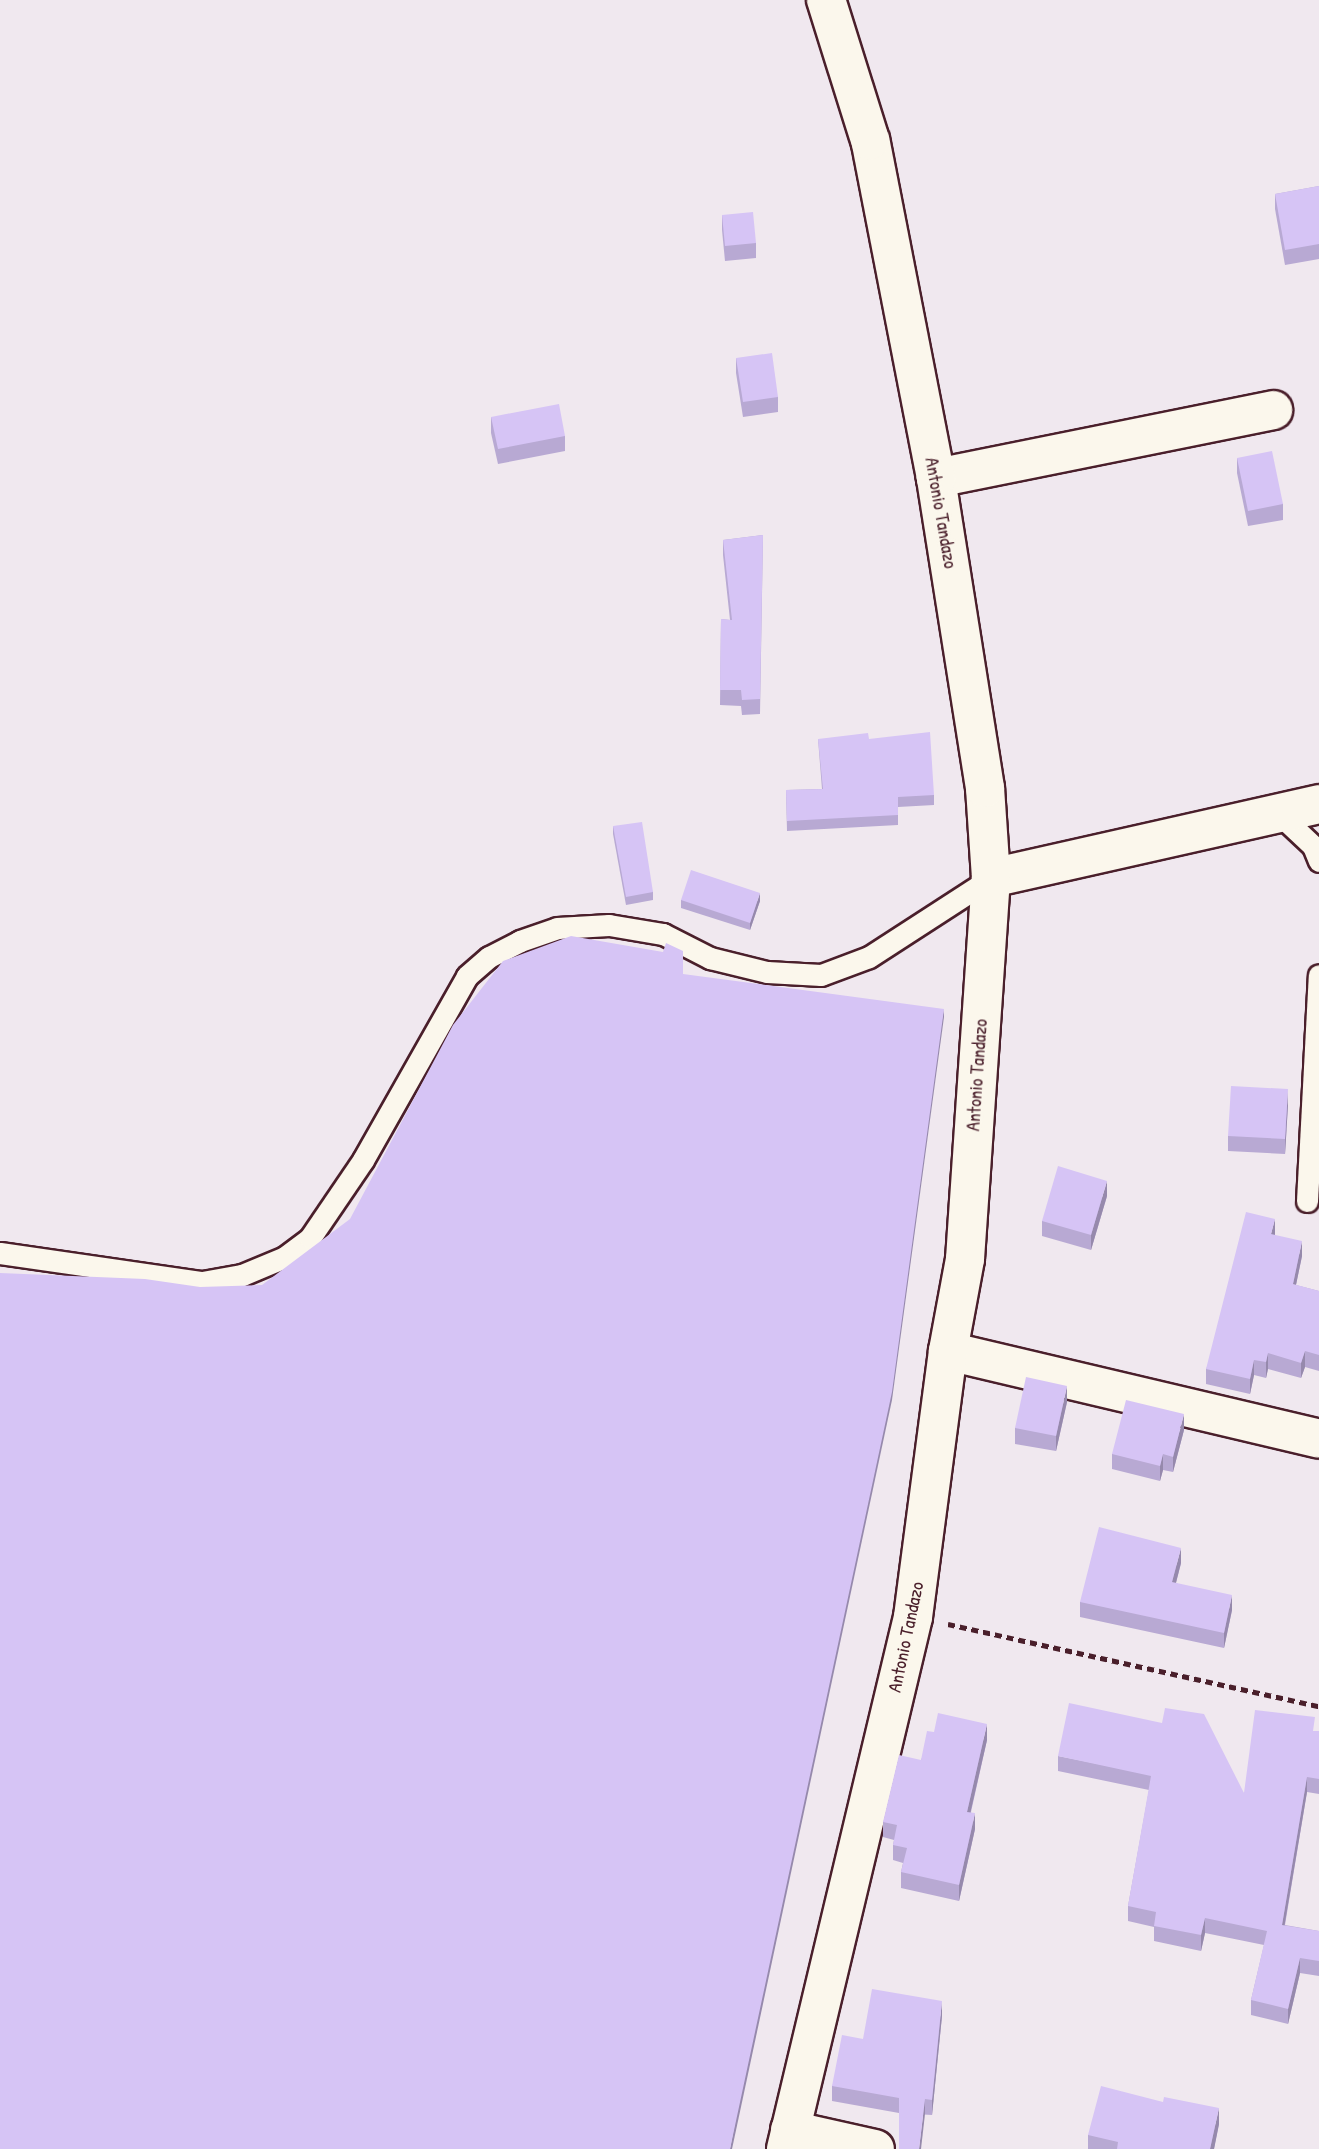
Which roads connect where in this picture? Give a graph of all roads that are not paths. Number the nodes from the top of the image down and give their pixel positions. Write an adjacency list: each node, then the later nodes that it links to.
1 (826, 0): 3 (street, Antonio Tandazo)
2 (1273, 410): 3 (street)
3 (936, 478): 7 (street, Antonio Tandazo)
4 (1319, 804): 5 (street)
5 (1278, 813): 6 (lane); 7 (street)
6 (1319, 861)
7 (991, 878): 10 (lane); 11 (street, Antonio Tandazo)
8 (1319, 975): 9 (lane)
9 (1307, 1201)
10 (0, 1252)
11 (948, 1352): 12 (street); 13 (street, Antonio Tandazo)
12 (1319, 1439)
13 (788, 2139): 14 (street)
14 (875, 2149)

